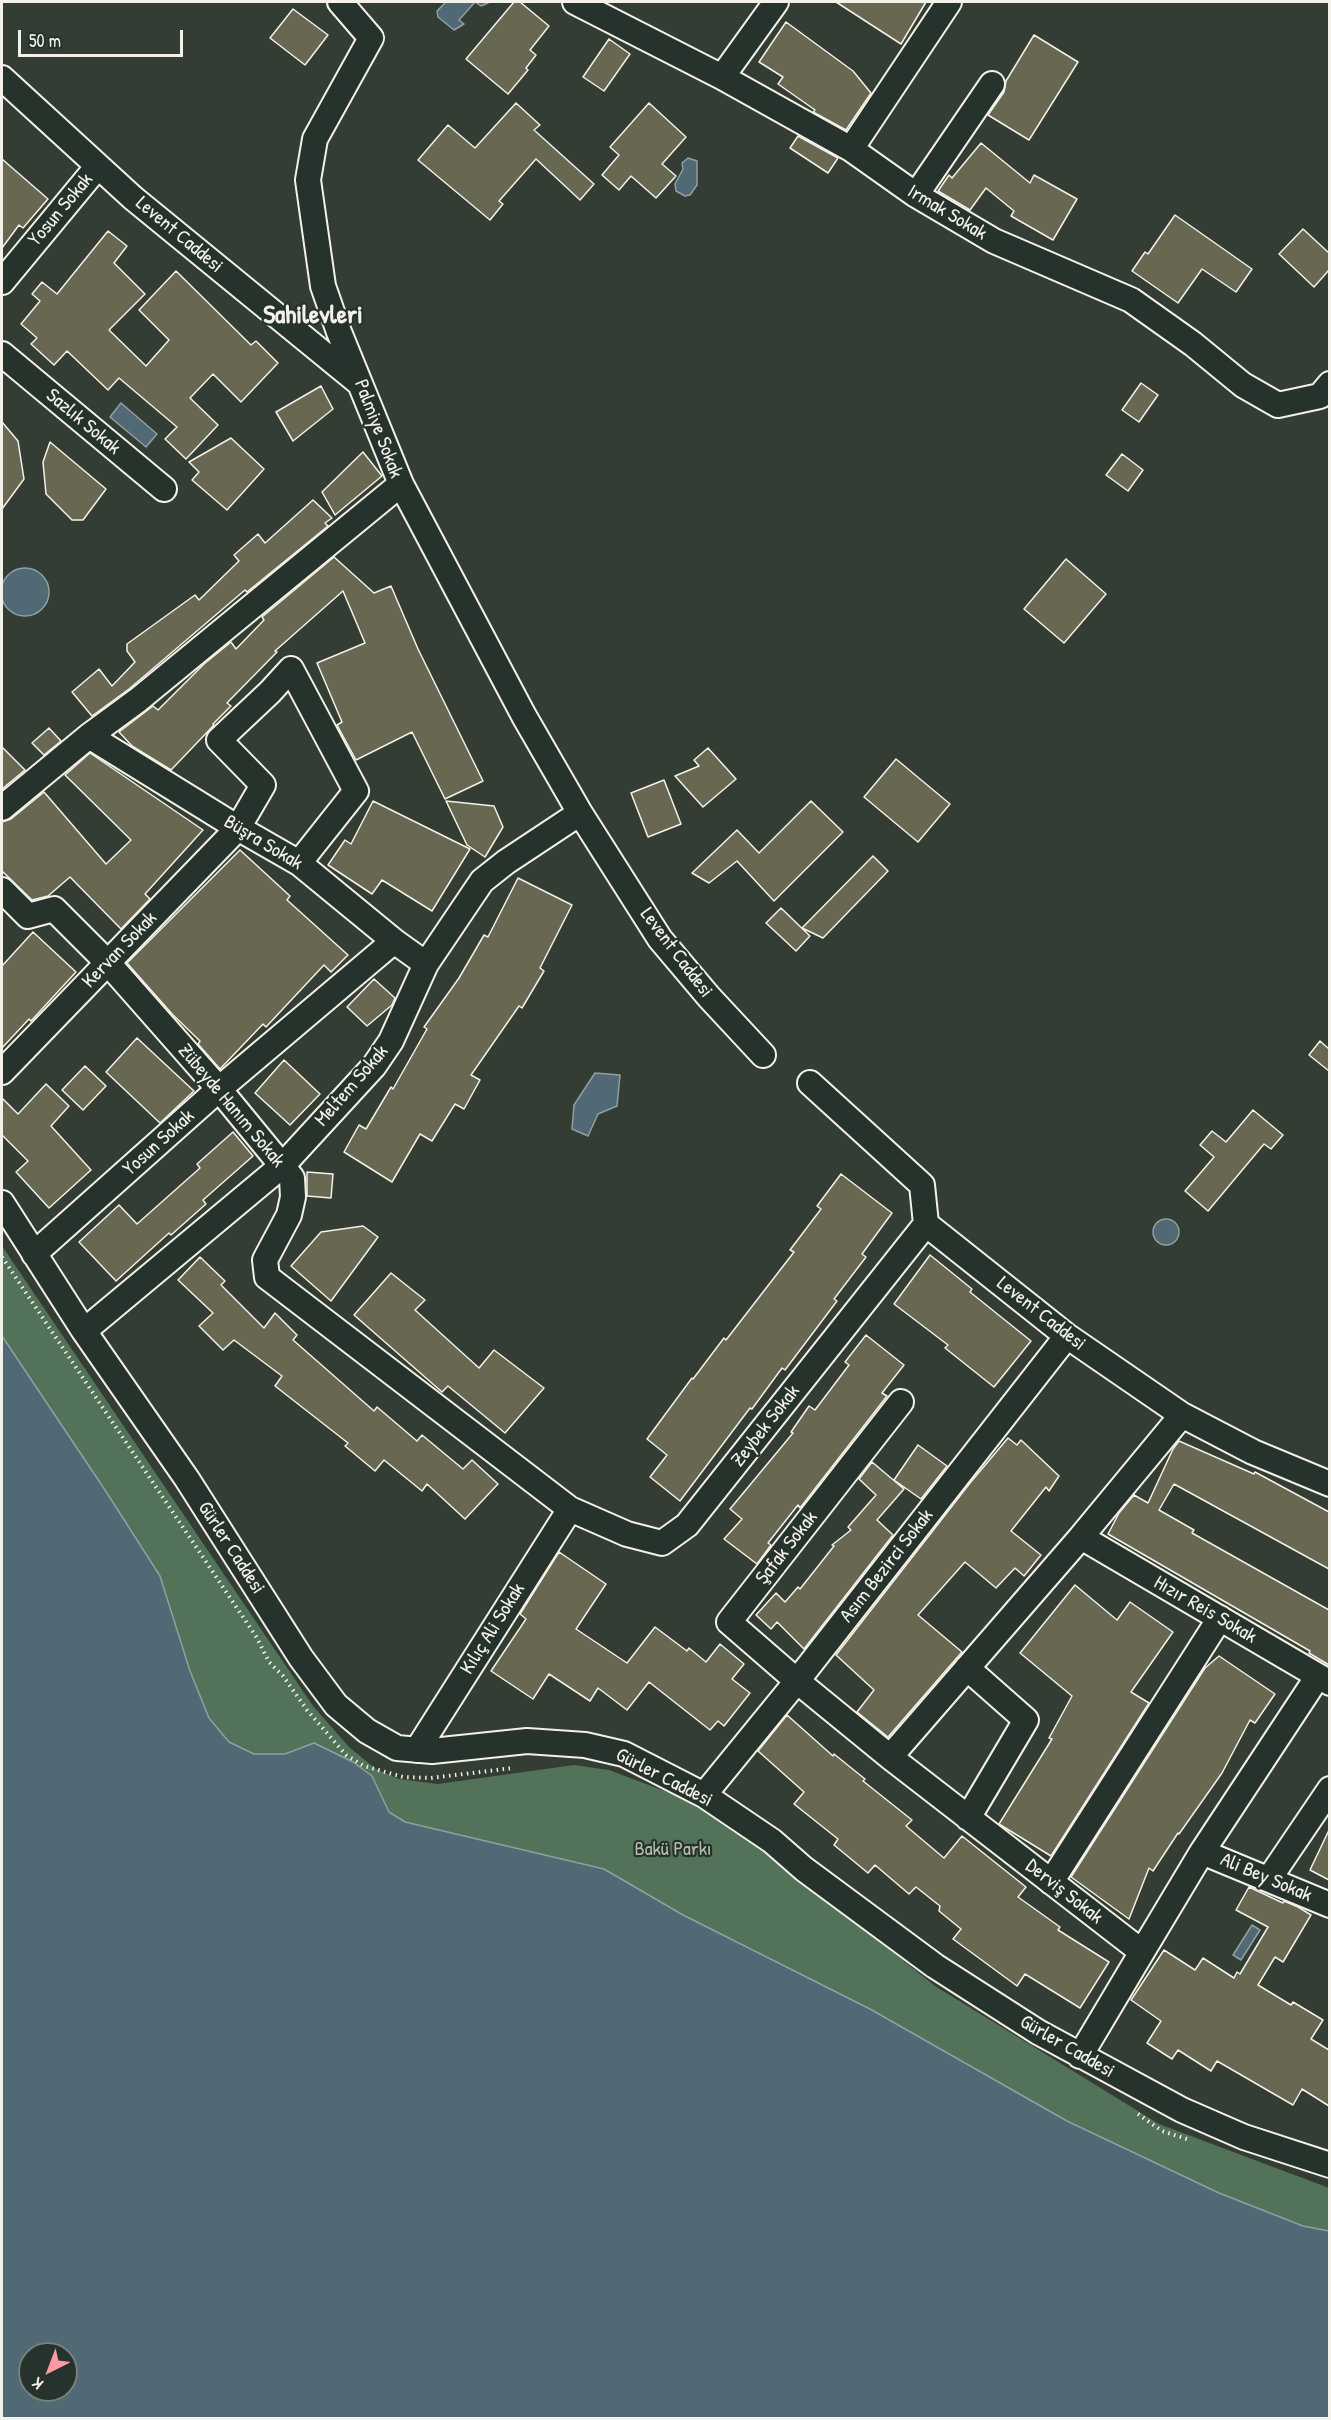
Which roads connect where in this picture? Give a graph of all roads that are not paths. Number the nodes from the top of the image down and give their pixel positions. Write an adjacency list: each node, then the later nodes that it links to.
1 (340, 2): 13 (street, Palmiye Sokak)
2 (576, 2): 5 (street, Irmak Sokak)
3 (776, 2): 5 (street)
4 (949, 2): 8 (street)
5 (722, 77): 8 (street, Irmak Sokak)
6 (2, 78): 9 (street, Levent Caddesi)
7 (992, 84): 10 (street)
8 (851, 148): 10 (street, Irmak Sokak)
9 (98, 166): 11 (street, Yosun Sokak); 13 (street, Levent Caddesi)
10 (916, 195): 14 (street, Irmak Sokak)
11 (2, 282)
12 (2, 354): 16 (street, Sazlık Sokak)
13 (361, 385): 15 (street, Palmiye Sokak)
14 (1325, 390)
15 (401, 484): 17 (street, Palmiye Sokak); 19 (street, Levent Caddesi)
16 (164, 489)
17 (89, 736): 18 (street, Palmiye Sokak); 20 (street, Büşra Sokak)
18 (2, 808)
19 (580, 813): 25 (street, Meltem Sokak); 26 (street, Levent Caddesi)
20 (238, 828): 21 (street, Büşra Sokak); 21 (street, Kervan Sokak); 24 (street, Kervan Sokak)
21 (299, 863): 23 (street, Büşra Sokak)
22 (2, 890): 24 (street, Zübeyde Hanım Sokak)
23 (394, 941): 25 (street, Büşra Sokak); 29 (street, Yosun Sokak)
24 (108, 963): 27 (street, Kervan Sokak); 29 (street, Zübeyde Hanım Sokak)
25 (426, 964): 30 (street, Meltem Sokak)
26 (763, 1055)
27 (2, 1072)
28 (810, 1083): 32 (street)
29 (219, 1089): 30 (street, Zübeyde Hanım Sokak); 33 (street, Yosun Sokak)
30 (283, 1165): 34 (street, Meltem Sokak); 39 (street, Zübeyde Hanım Sokak)
31 (2, 1203): 33 (street, Gürler Caddesi)
32 (926, 1224): 35 (street, Levent Caddesi); 39 (street, Zeybek Sokak)
33 (34, 1254): 34 (street, Gürler Caddesi)
34 (84, 1330): 45 (street, Gürler Caddesi)
35 (1067, 1336): 37 (street, Levent Caddesi); 44 (street, Asım Bezirci Sokak)
36 (901, 1402): 44 (street, Şafak Sokak)
37 (1182, 1415): 38 (street, Levent Caddesi); 40 (street)
38 (1329, 1484)
39 (570, 1509): 45 (street, Kılıç Ali Sokak)
40 (1081, 1537): 41 (street, Hızır Reis Sokak); 42 (street)
41 (1220, 1618): 43 (street, Hızır Reis Sokak); 52 (street)
42 (967, 1668): 46 (street); 49 (street)
43 (1324, 1679): 50 (street)
44 (797, 1681): 46 (street, Derviş Sokak); 48 (street, Asım Bezirci Sokak)
45 (417, 1750): 48 (street, Gürler Caddesi)
46 (890, 1757): 49 (street, Derviş Sokak)
47 (1329, 1789): 51 (street)
48 (704, 1796): 55 (street, Gürler Caddesi)
49 (968, 1818): 52 (street, Derviş Sokak)
50 (1203, 1852): 51 (street, Ali Bey Sokak); 54 (street)
51 (1269, 1880): 53 (street, Ali Bey Sokak)
52 (1052, 1882): 54 (street, Derviş Sokak)
53 (1329, 1905)
54 (1142, 1952): 55 (street)
55 (1080, 2056): 56 (street, Gürler Caddesi)
56 (1329, 2165)

